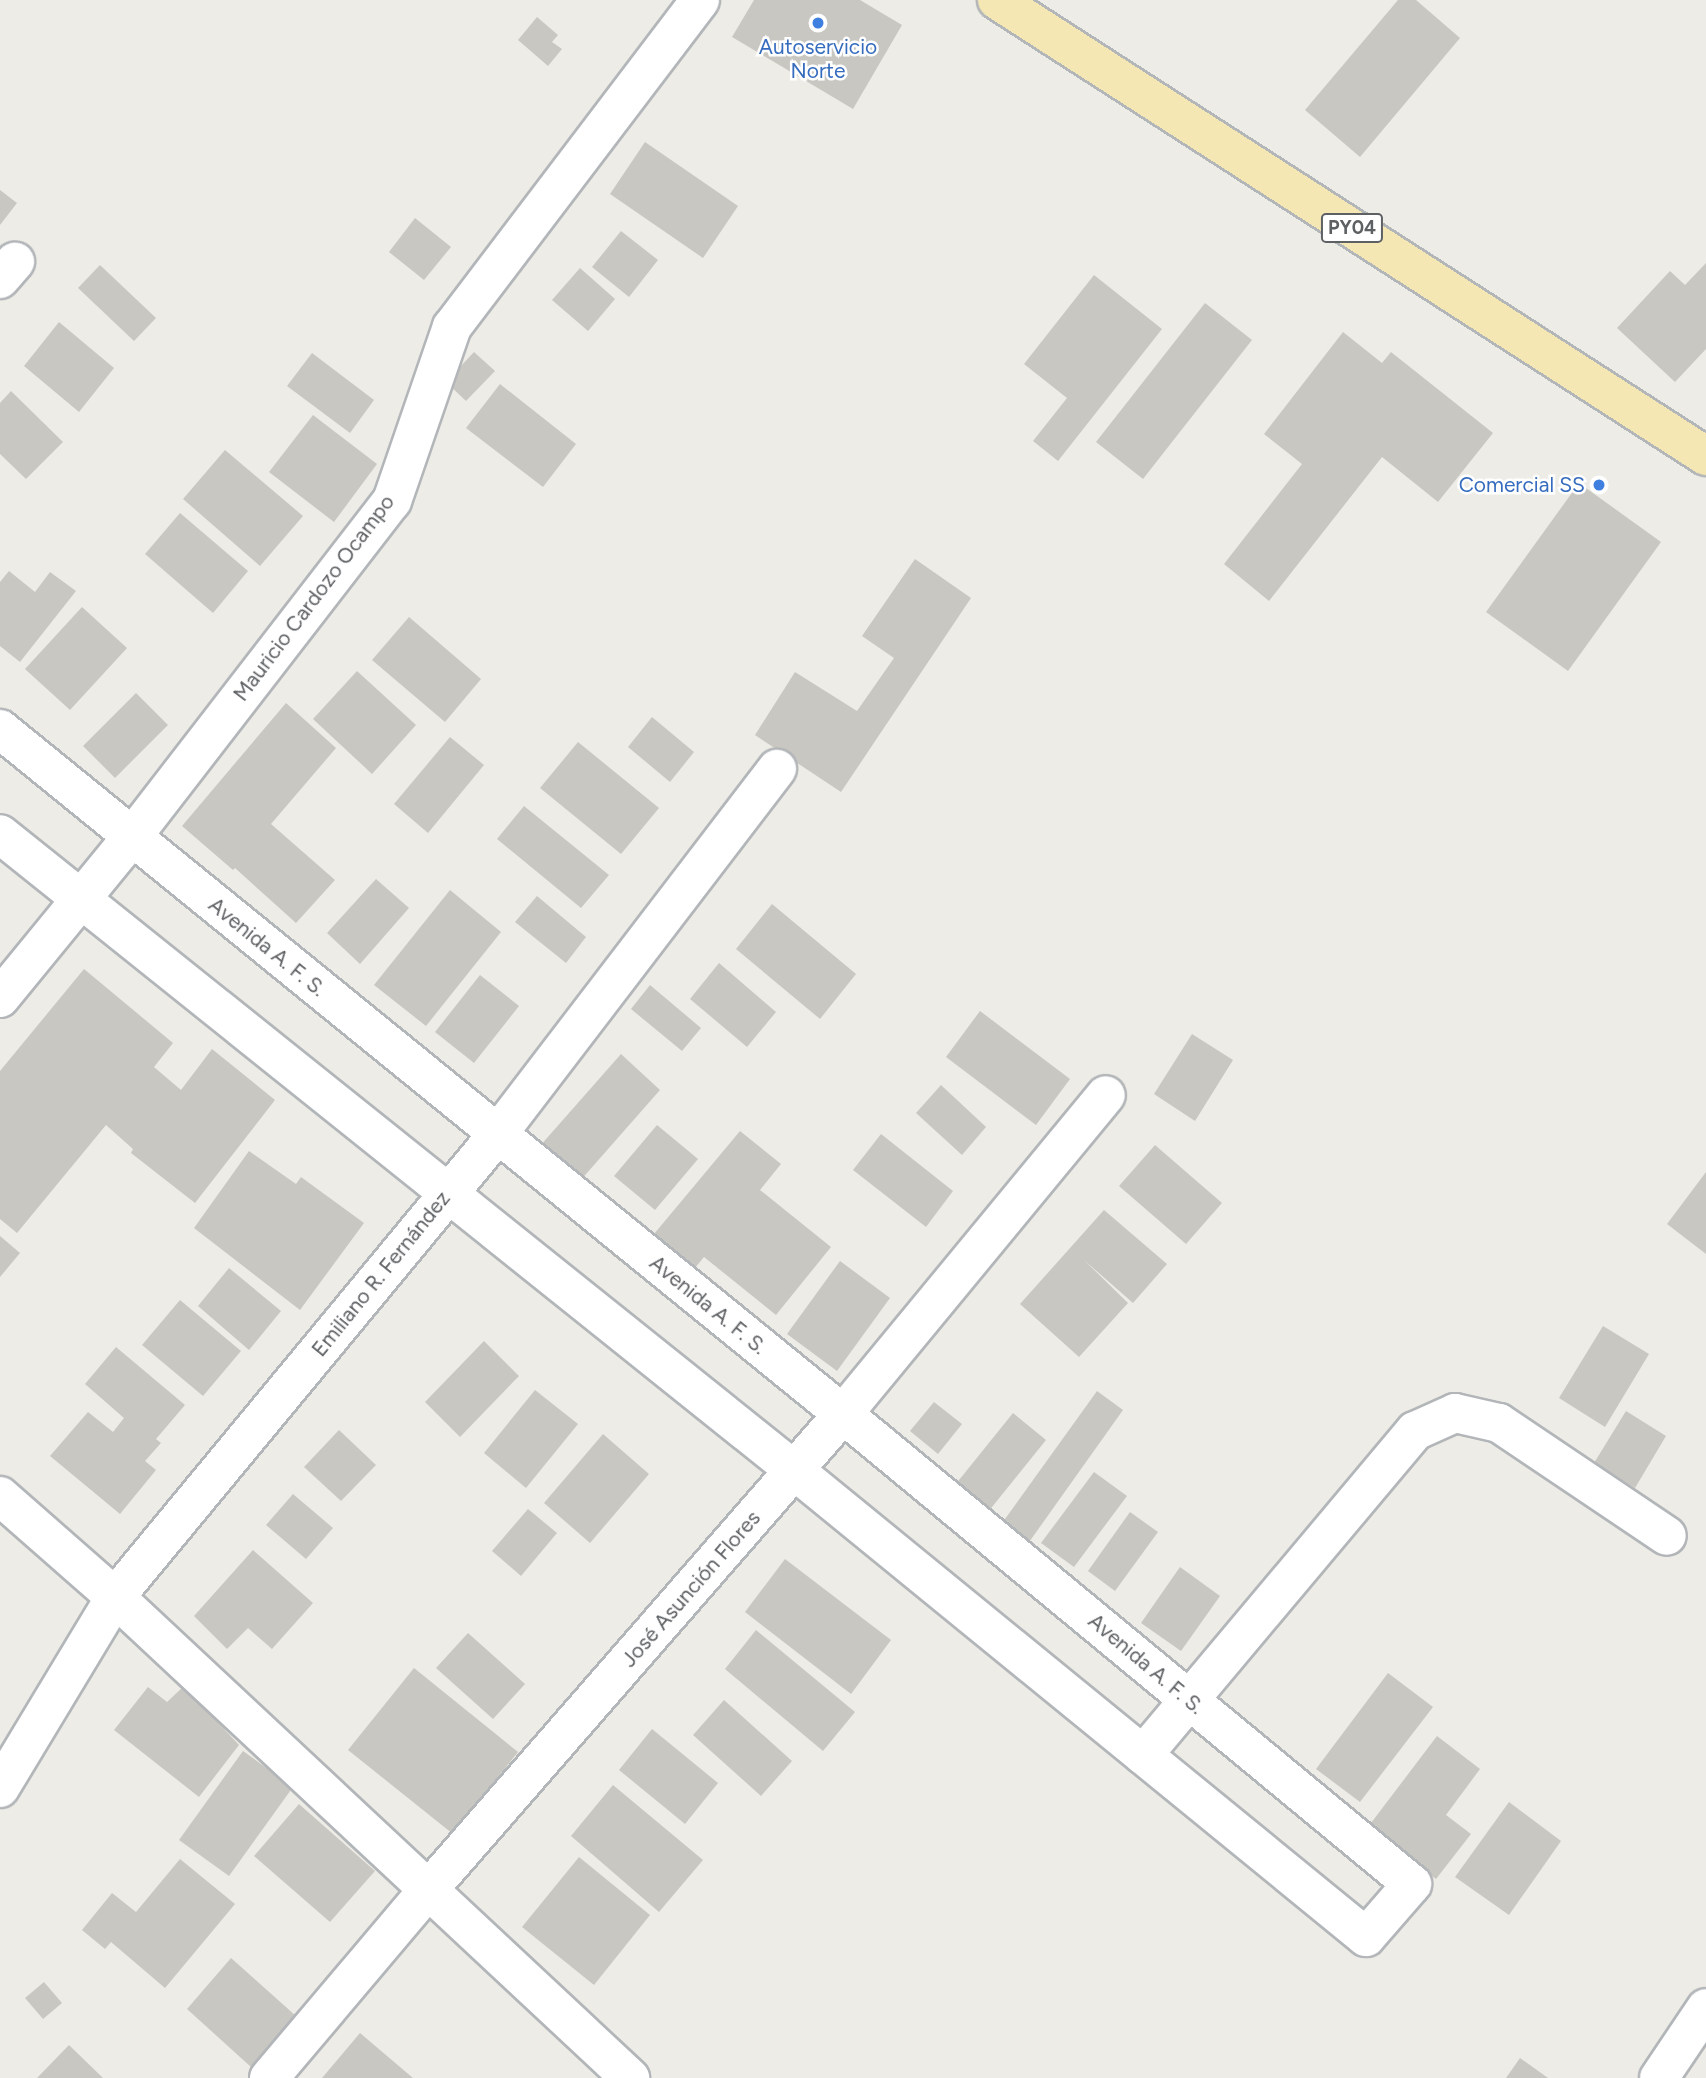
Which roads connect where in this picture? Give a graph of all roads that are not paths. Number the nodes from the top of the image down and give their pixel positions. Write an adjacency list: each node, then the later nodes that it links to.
1 (700, 0): 7 (street, Mauricio Cardozo Ocampo)
2 (997, 0): 3 (main road, PY04)
3 (1706, 456)
4 (0, 729): 7 (street, Avenida A. F. S.)
5 (777, 769): 11 (street, Emiliano R. Fernández)
6 (0, 834): 8 (street)
7 (132, 837): 8 (street, Mauricio Cardozo Ocampo); 11 (street, Avenida A. F. S.)
8 (81, 900): 9 (street, Mauricio Cardozo Ocampo); 12 (street)
9 (0, 998)
10 (1106, 1094): 13 (street, José Asunción Flores)
11 (497, 1135): 12 (street, Emiliano R. Fernández); 13 (street, Avenida A. F. S.)
12 (446, 1194): 14 (street); 17 (street, Emiliano R. Fernández)
13 (844, 1414): 14 (street, José Asunción Flores); 18 (street, Avenida A. F. S.)
14 (794, 1470): 19 (street); 21 (street, José Asunción Flores)
15 (0, 1496): 17 (street)
16 (1667, 1536): 18 (street)
17 (115, 1597): 20 (street, Emiliano R. Fernández); 21 (street)
18 (1189, 1700): 19 (street); 19 (street, Avenida A. F. S.)
19 (1143, 1755)
20 (0, 1788)
21 (429, 1889): 23 (street, José Asunción Flores); 24 (street)
22 (1706, 2008): 25 (street)
23 (269, 2078)
24 (631, 2078)
25 (1659, 2078)

